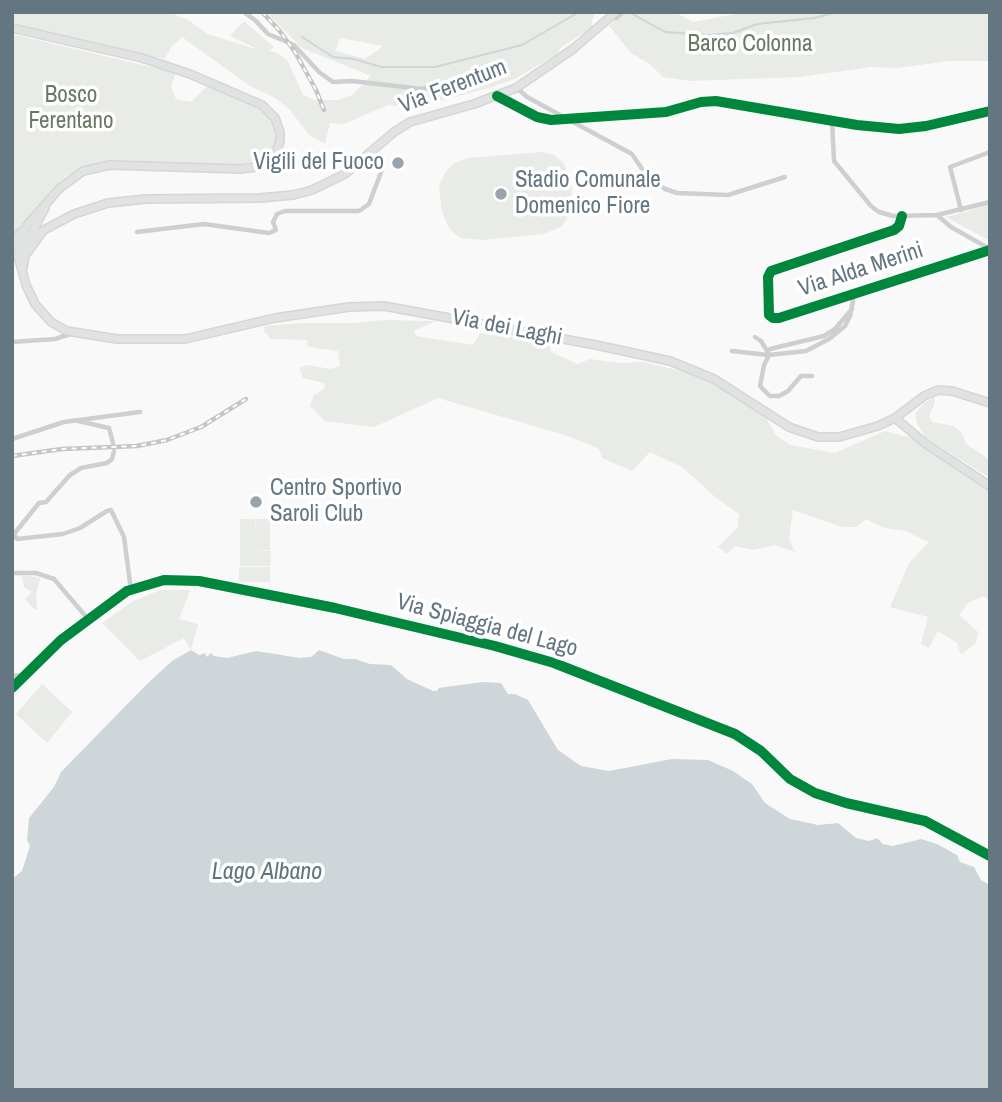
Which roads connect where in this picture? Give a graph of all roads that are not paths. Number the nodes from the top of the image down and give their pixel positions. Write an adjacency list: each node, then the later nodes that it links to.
1 (244, 12): 4 (street)
2 (616, 14): 5 (main road, Via Ferentum)
3 (12, 28): 13 (main road, Via dei Laghi)
4 (431, 87)
5 (516, 88): 6 (main road, Via Ferentum); 8 (street)
6 (497, 96): 8 (street); 10 (main road, Via Ferentum)
7 (990, 111): 9 (street)
8 (568, 118): 9 (street); 12 (street)
9 (832, 121): 18 (street, Via Alda Merini)
10 (372, 152): 19 (main road, Via Ferentum); 21 (street)
11 (990, 152): 15 (street)
12 (785, 177)
13 (53, 195): 16 (main road, Via dei Laghi); 23 (main road, Via dei Laghi)
14 (990, 202): 15 (street)
15 (961, 210): 17 (street)
16 (42, 214): 19 (main road); 22 (main road, Via dei Laghi)
17 (937, 215): 18 (street, Via Alda Merini); 24 (street, Via Alda Merini)
18 (902, 216): 28 (street, Via Alda Merini)
19 (57, 223): 20 (main road, Via Ferentum)
20 (45, 229): 22 (main road, Via Ferentum); 25 (main road)
21 (136, 232)
22 (29, 238): 23 (main road, Via Ferentum); 25 (main road, Via dei Laghi)
23 (14, 244): 27 (main road, Via dei Laghi)
24 (990, 250): 28 (street, Via Alda Merini)
25 (24, 261): 27 (main road, Via dei Laghi)
26 (12, 262): 27 (main road)
27 (22, 273): 30 (main road, Via dei Laghi)
28 (854, 295): 29 (street)
29 (852, 308): 34 (street); 34 (street)
30 (74, 333): 32 (street); 38 (main road, Via dei Laghi)
31 (755, 337): 34 (street)
32 (12, 342)
33 (732, 351): 34 (street)
34 (769, 352): 35 (street)
35 (812, 376)
36 (990, 403): 38 (main road, Via dei Laghi)
37 (140, 412): 39 (street)
38 (895, 418): 43 (main road)
39 (75, 420): 40 (street); 41 (street)
40 (12, 439)
41 (113, 443)
42 (114, 450): 45 (street)
43 (990, 486)
44 (12, 525): 45 (street)
45 (13, 534): 47 (street)
46 (12, 573): 48 (street)
47 (131, 590): 48 (main road, Via Spiaggia del Lago); 52 (main road, Via Spiaggia del Lago)
48 (88, 619): 49 (main road, Via Spiaggia del Lago)
49 (24, 675): 50 (street); 51 (main road, Via Spiaggia del Lago)
50 (12, 676)
51 (12, 688)
52 (990, 856)

